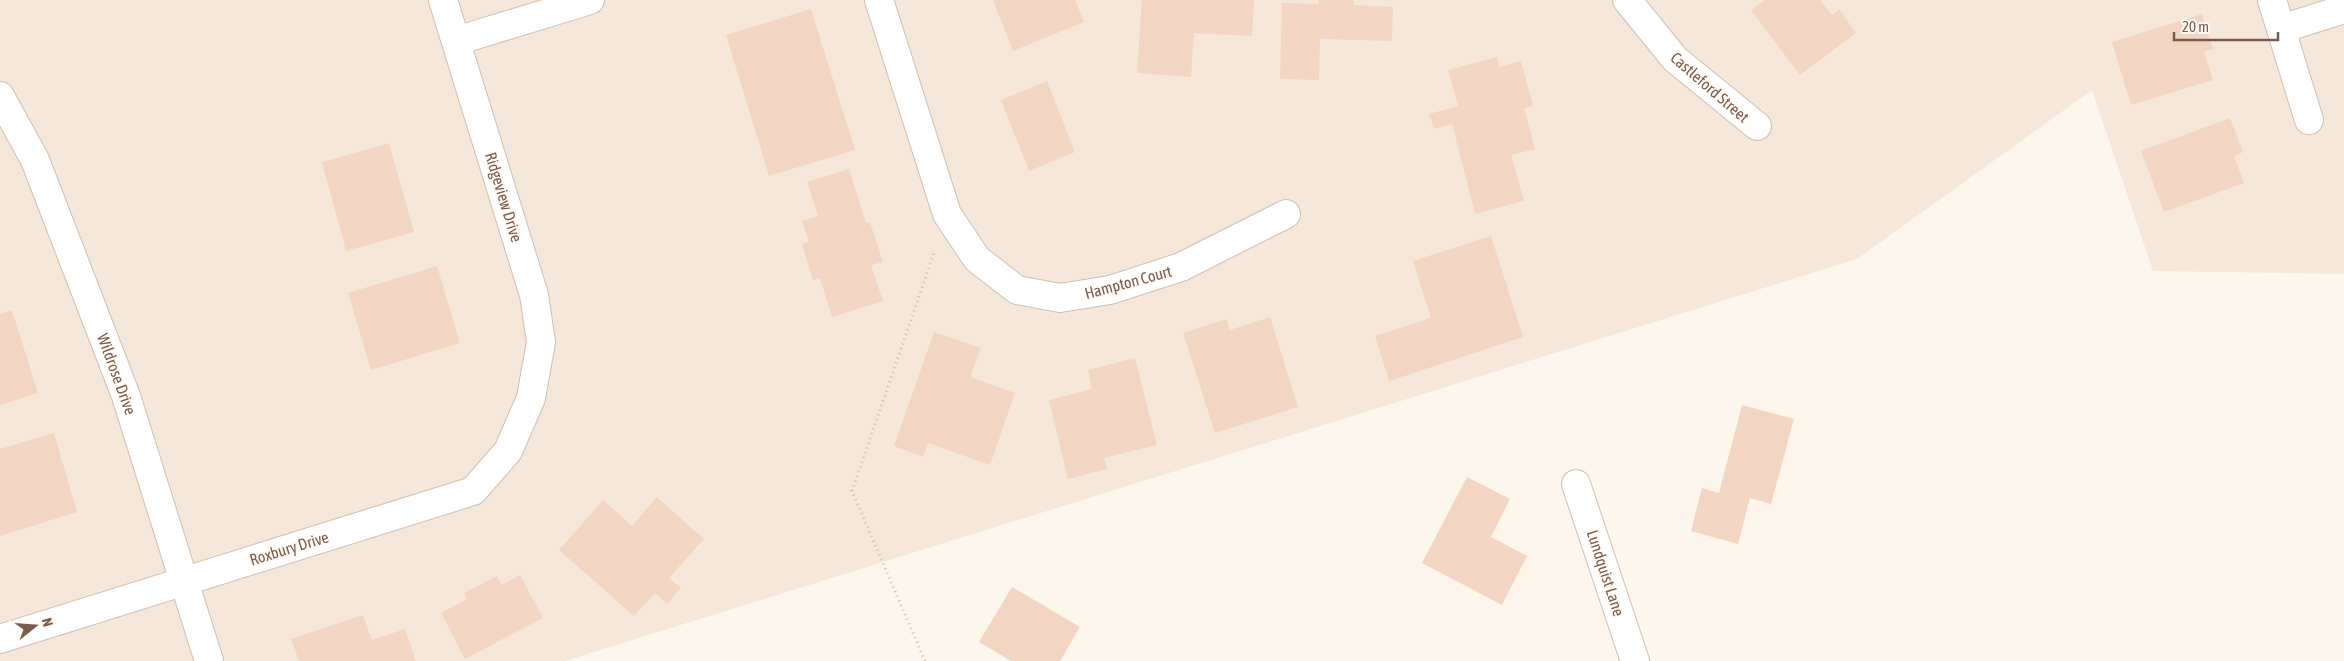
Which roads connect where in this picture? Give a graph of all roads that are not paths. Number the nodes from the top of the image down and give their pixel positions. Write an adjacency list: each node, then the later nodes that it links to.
1 (443, 0): 8 (street, Ridgeview Drive)
2 (590, 0): 8 (street)
3 (879, 0): 12 (street, Hampton Court)
4 (1627, 0): 11 (street, Castleford Street)
5 (2272, 0): 7 (street)
6 (2344, 9): 7 (street)
7 (2281, 29): 10 (street)
8 (456, 41): 13 (street, Ridgeview Drive)
9 (0, 96): 15 (street, Wildrose Drive)
10 (2309, 120)
11 (1756, 126)
12 (1286, 214)
13 (531, 398): 15 (street, Roxbury Drive)
14 (1576, 484): 18 (street, Lundquist Lane)
15 (184, 581): 16 (street, Roxbury Drive); 17 (street, Wildrose Drive)
16 (0, 639)
17 (210, 661)
18 (1635, 661)

